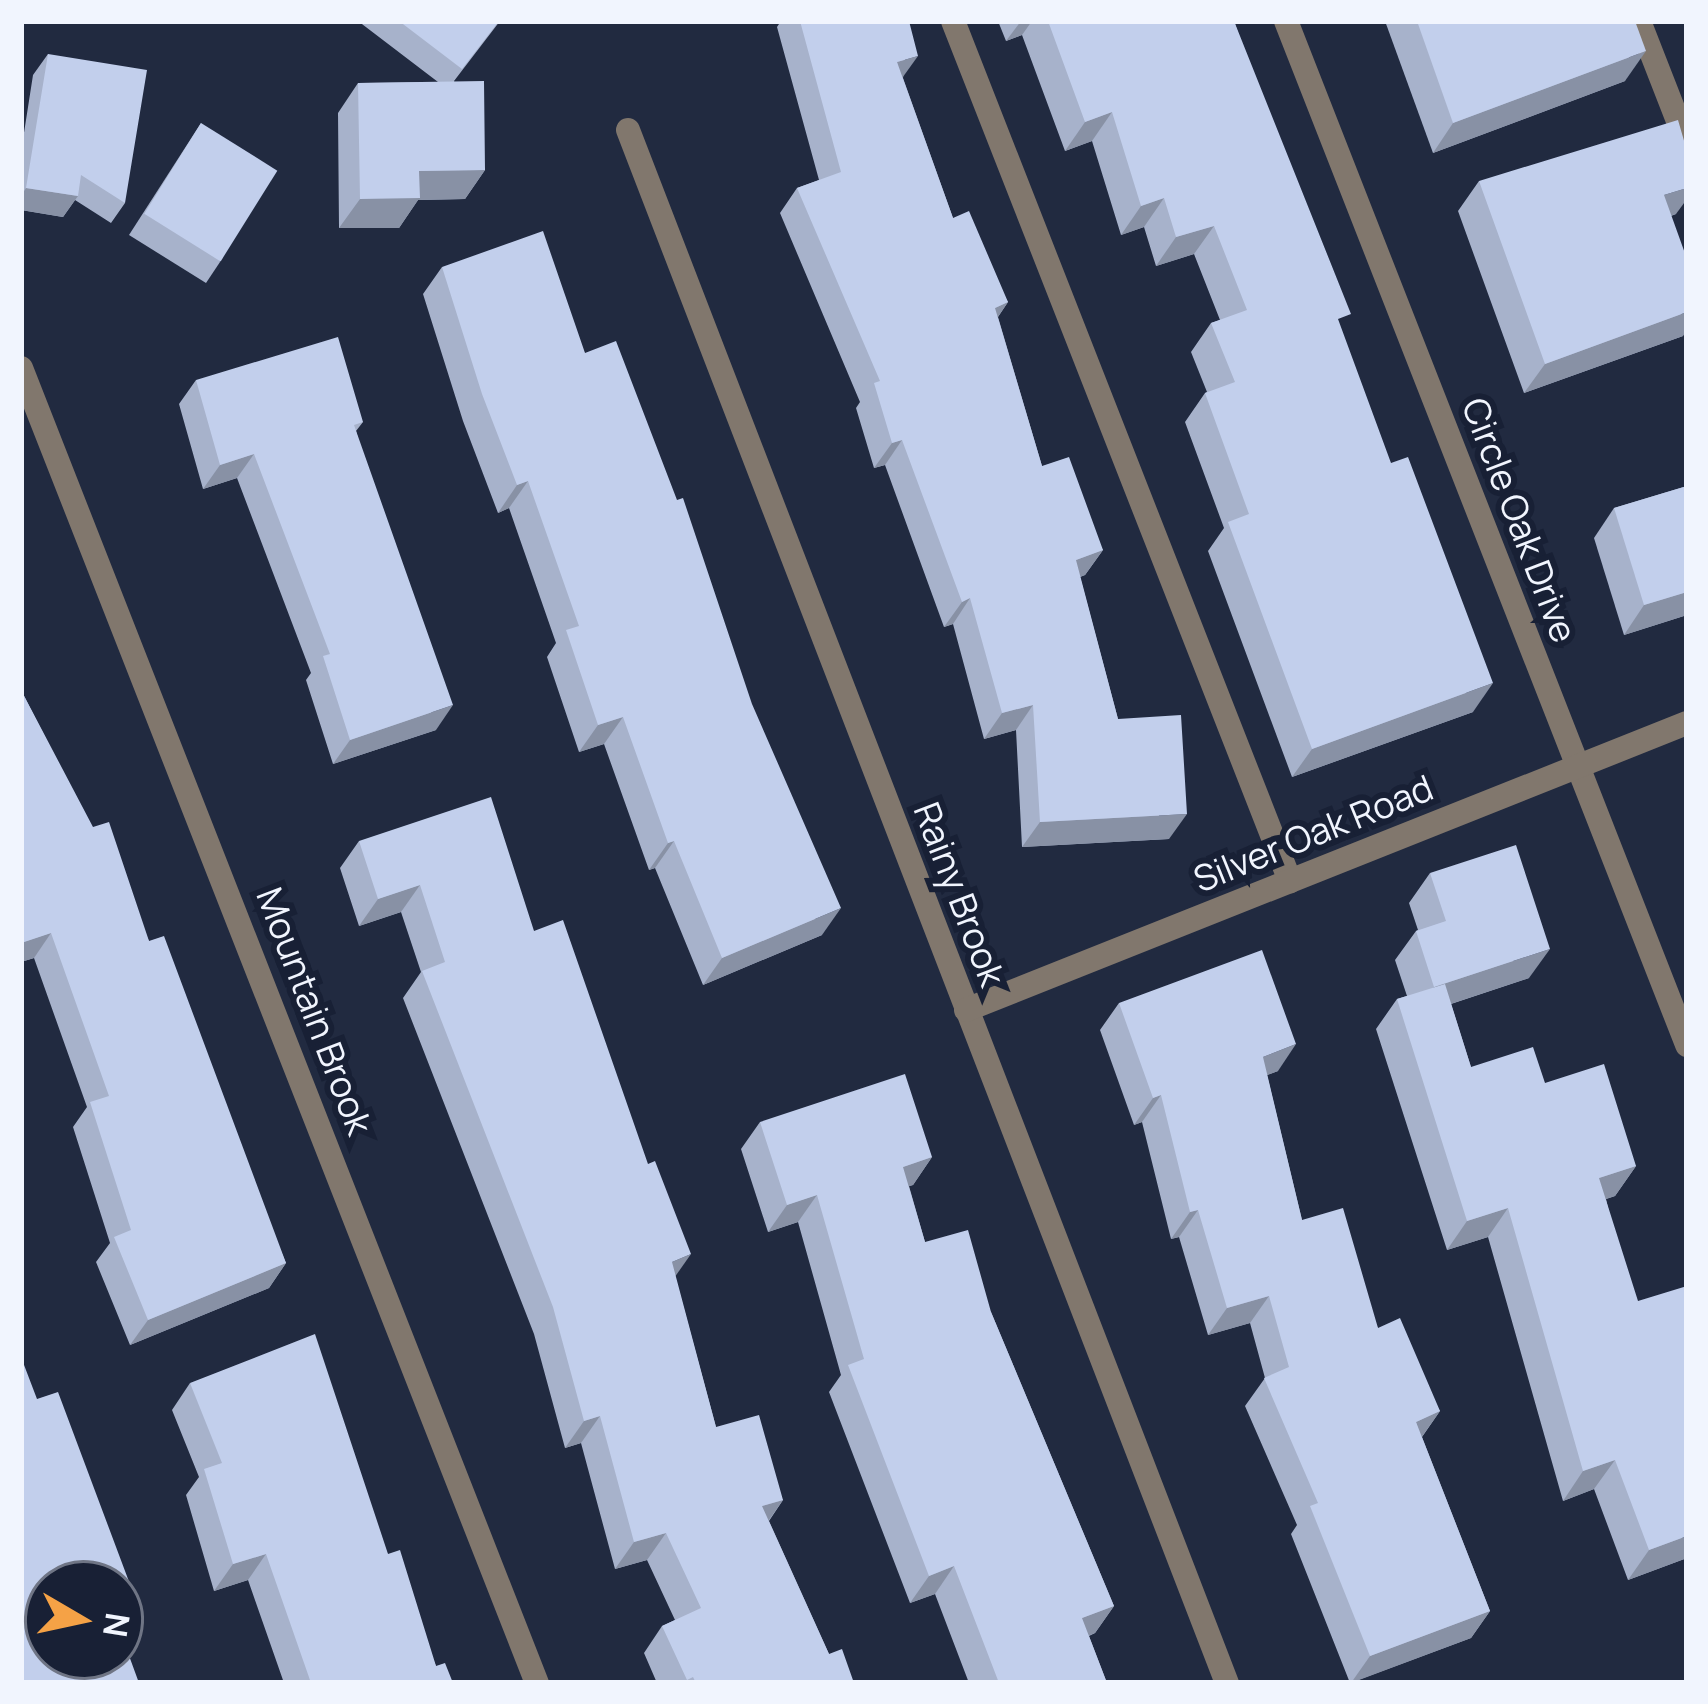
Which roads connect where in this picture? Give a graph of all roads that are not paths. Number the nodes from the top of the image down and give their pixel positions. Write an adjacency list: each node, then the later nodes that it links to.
1 (953, 21): 9 (street)
2 (1286, 21): 8 (street, Circle Oak Drive)
3 (1639, 21): 5 (street)
4 (628, 130): 10 (street, Rainy Brook)
5 (1687, 144)
6 (23, 367): 12 (street, Mountain Brook)
7 (1687, 723): 8 (street, Silver Oak Road)
8 (1577, 767): 9 (street, Silver Oak Road); 11 (street, Circle Oak Drive)
9 (1290, 881): 10 (street, Silver Oak Road)
10 (967, 1010): 13 (street, Rainy Brook)
11 (1687, 1045)
12 (537, 1683)
13 (1227, 1683)

